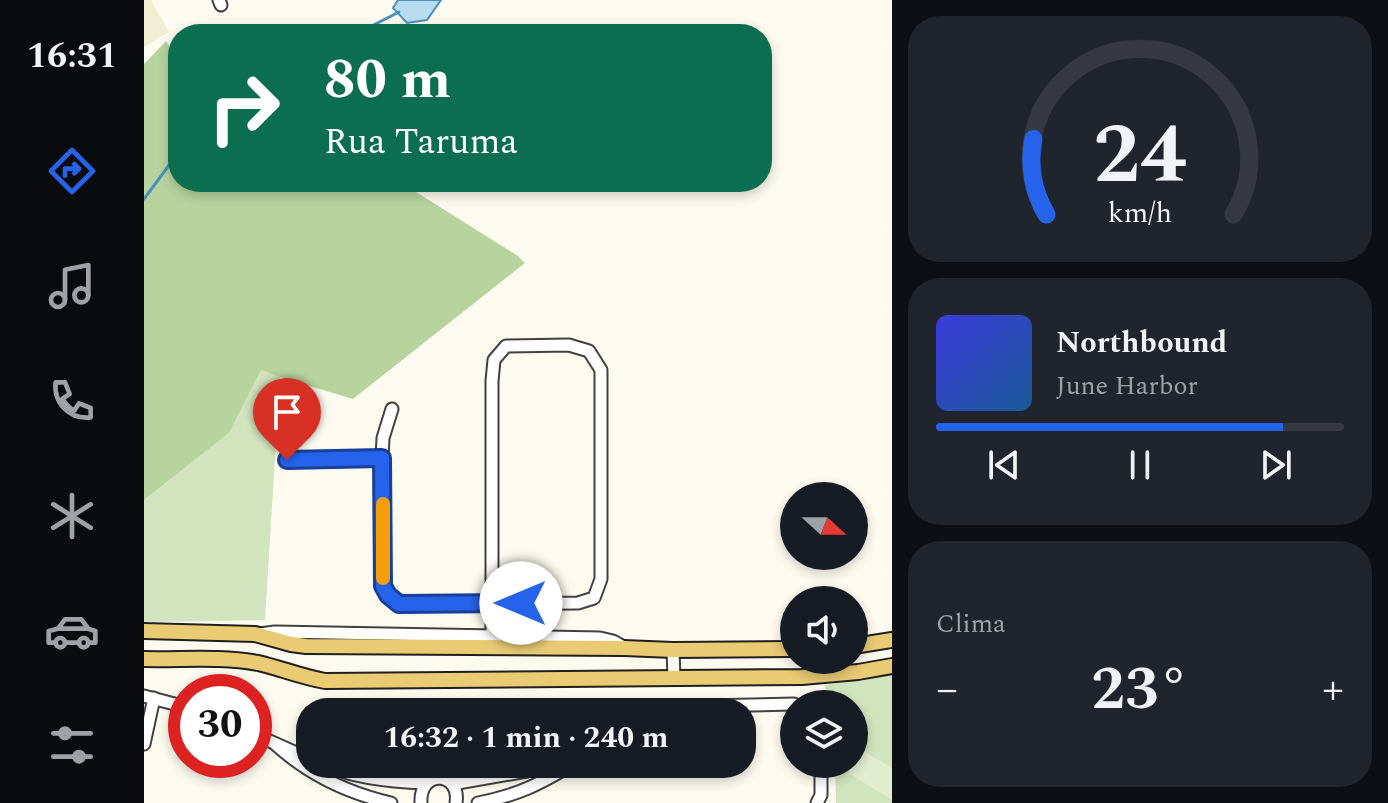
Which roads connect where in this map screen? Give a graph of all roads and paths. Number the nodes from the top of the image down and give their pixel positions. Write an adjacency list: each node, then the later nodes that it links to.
1 (392, 409): 2 (street)
2 (382, 458): 3 (street); 4 (street)
3 (287, 460)
4 (492, 603): 4 (street); 7 (street)
5 (144, 631): 6 (main road)
6 (255, 634): 7 (street); 10 (main road)
7 (492, 635): 10 (street)
8 (892, 640): 9 (main road)
9 (868, 644)
10 (624, 648): 12 (main road)
11 (780, 649): 12 (main road)
12 (673, 650): 15 (street)
13 (144, 659): 15 (main road)
14 (892, 666): 15 (main road)
15 (674, 678)
16 (149, 697): 20 (street)
17 (780, 704): 18 (street)
18 (756, 705)
19 (272, 743): 21 (street)
20 (144, 744)
21 (275, 744): 22 (street); 29 (street)
22 (296, 753)
23 (376, 778): 27 (street)
24 (487, 778): 28 (street)
25 (550, 778): 32 (street)
26 (821, 778): 33 (street)
27 (426, 783): 28 (street); 30 (street)
28 (452, 784): 31 (street)
29 (391, 803)
30 (421, 803)
31 (456, 803)
32 (478, 803)
33 (817, 803)

